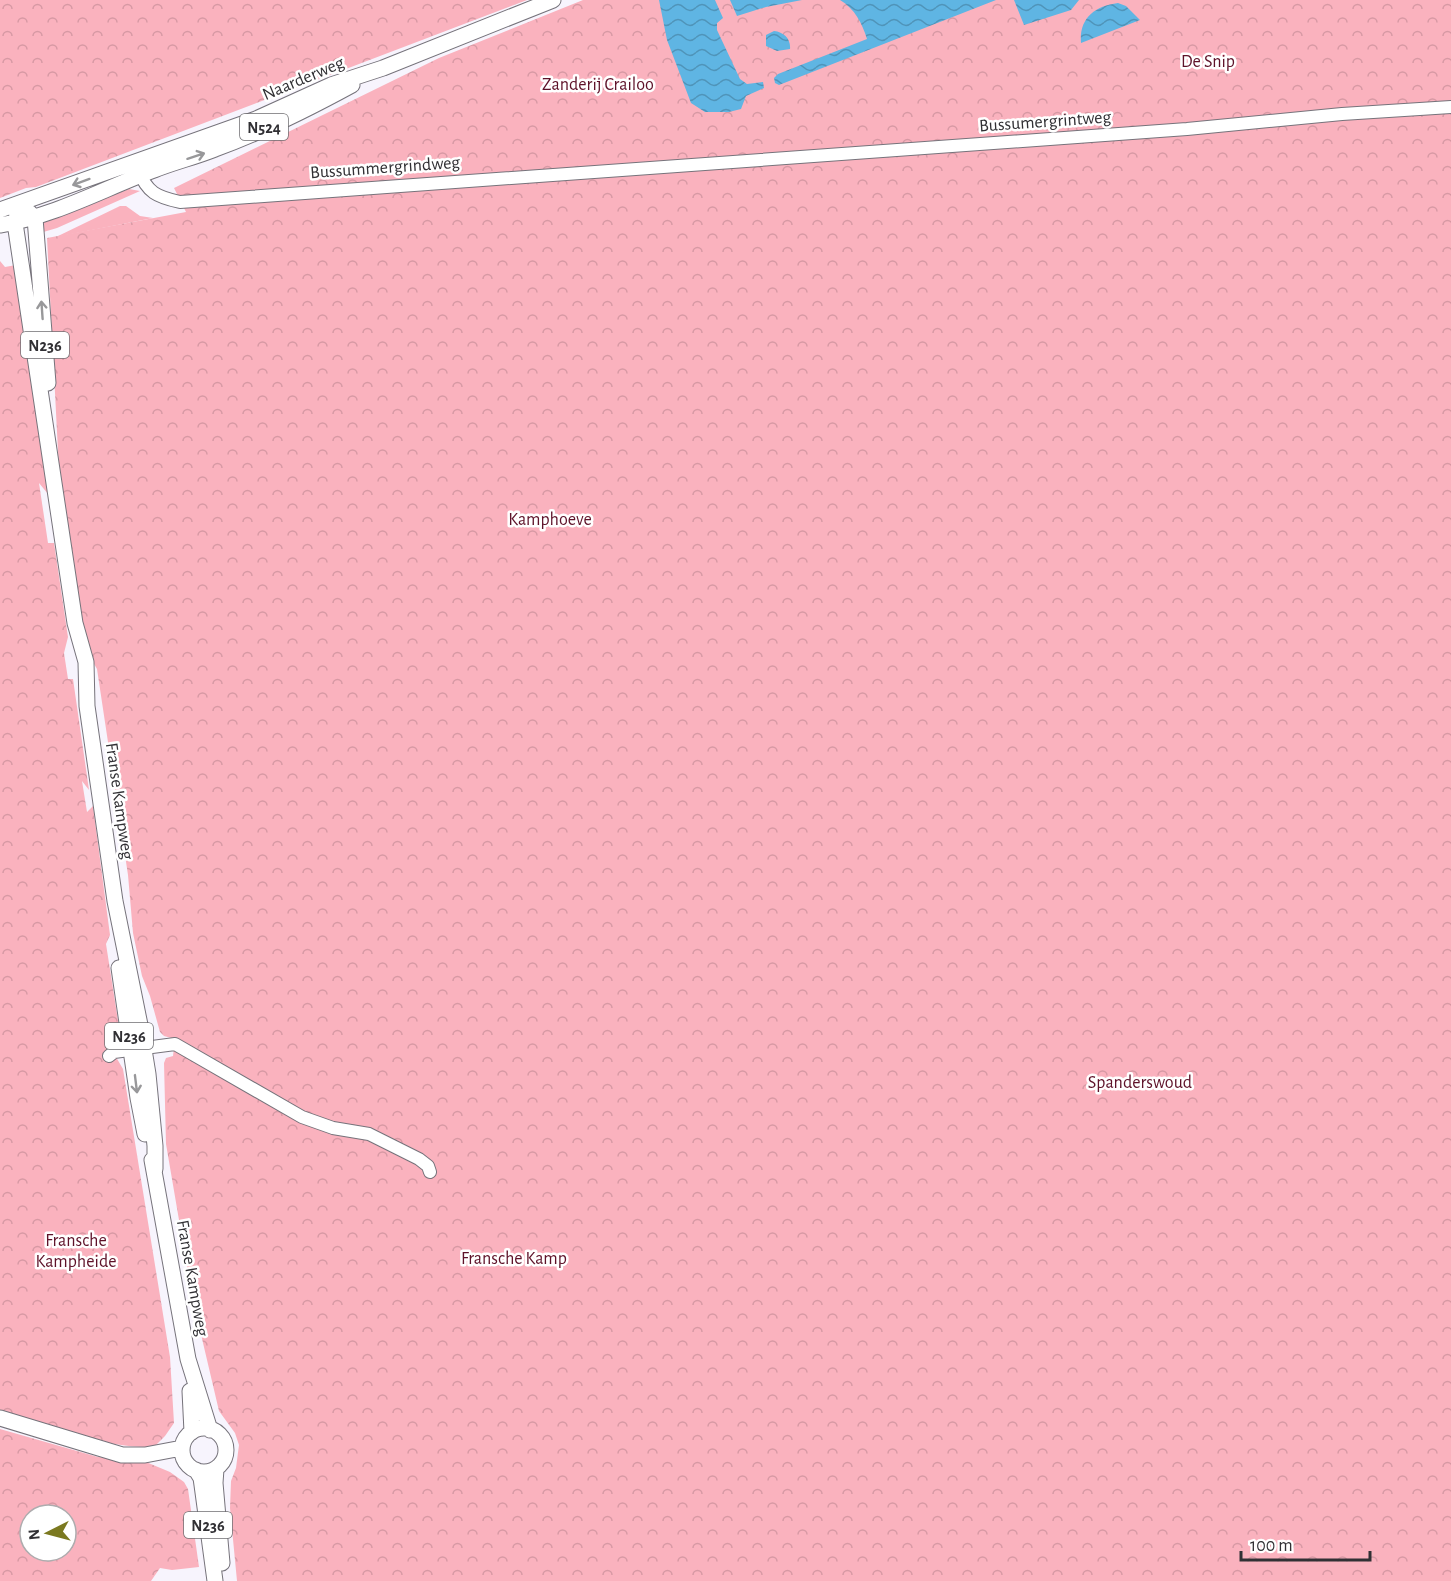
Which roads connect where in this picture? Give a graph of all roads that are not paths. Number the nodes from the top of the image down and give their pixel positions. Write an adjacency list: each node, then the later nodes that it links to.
1 (553, 0): 4 (main road, Naarderweg / N524)
2 (1451, 107): 3 (street, Bussumergrintweg)
3 (642, 168): 4 (street, Bussummergrindweg)
4 (138, 169): 5 (main road, N524, one-way to 5); 7 (main road, N524)
5 (20, 204): 6 (main road); 7 (main road); 8 (main road, Franse Kampweg / N236)
6 (0, 210)
7 (35, 218): 8 (main road); 9 (main road, Franse Kampweg / N236, one-way to 7)
8 (7, 224): 9 (main road, Franse Kampweg / N236)
9 (53, 473): 10 (main road, Franse Kampweg / N236)
10 (137, 1049): 11 (street); 12 (street); 13 (main road, Franse Kampweg / N236)
11 (109, 1056)
12 (430, 1172)
13 (188, 1359): 15 (main road, Franse Kampweg / N236); 16 (main road, Franse Kampweg / N236)
14 (0, 1418): 17 (main road)
15 (210, 1430): 16 (main road); 18 (main road, N236)
16 (192, 1432): 17 (main road)
17 (188, 1460): 18 (main road); 19 (main road, N236)
18 (216, 1469): 20 (main road, N236)
19 (215, 1581)
20 (224, 1581)

